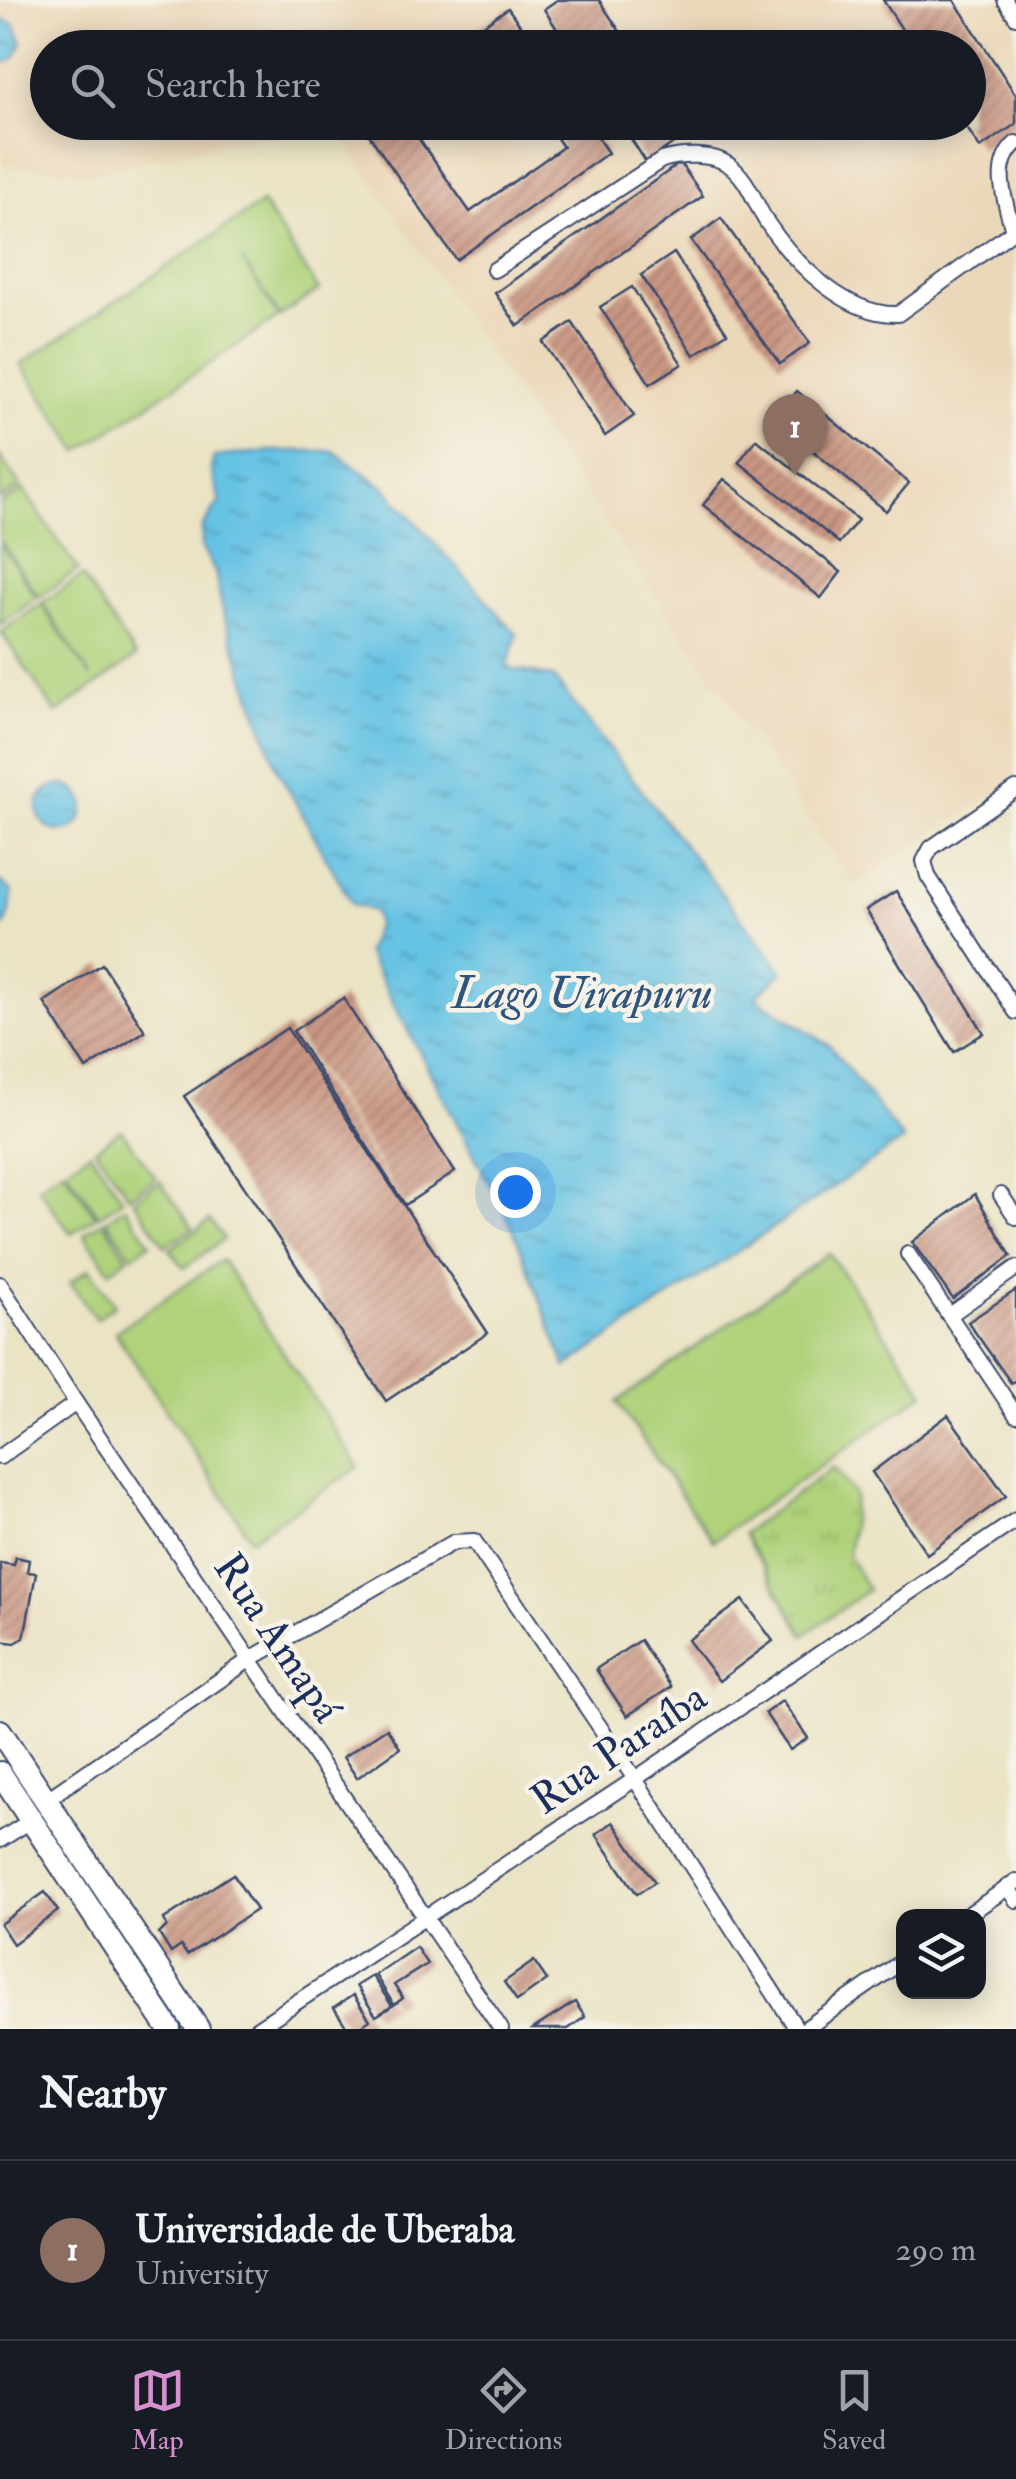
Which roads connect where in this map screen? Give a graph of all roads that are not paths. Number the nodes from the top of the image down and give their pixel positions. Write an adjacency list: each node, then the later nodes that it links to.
1 (1005, 0): 2 (street)
2 (1016, 18)
3 (1016, 143): 4 (street)
4 (1015, 231): 5 (street)
5 (494, 270)
6 (1016, 789): 7 (street)
7 (1016, 1012)
8 (1001, 1195): 9 (street)
9 (1016, 1217)
10 (908, 1254): 13 (street)
11 (1016, 1268): 13 (street)
12 (0, 1284): 15 (street, Rua Amapá)
13 (950, 1315): 14 (street)
14 (1012, 1398): 16 (street)
15 (76, 1403): 17 (street); 19 (street, Rua Amapá)
16 (1016, 1415)
17 (0, 1457)
18 (1016, 1520): 22 (street, Rua Paraíba)
19 (252, 1658): 22 (street); 23 (street); 28 (street, Rua Amapá)
20 (0, 1731): 23 (main road)
21 (0, 1773): 24 (main road)
22 (634, 1779): 28 (street, Rua Paraíba); 34 (street)
23 (46, 1800): 31 (main road)
24 (32, 1820): 25 (street); 30 (main road)
25 (0, 1840)
26 (1013, 1890): 27 (street)
27 (979, 1909)
28 (426, 1916): 32 (street, Rua Paraíba); 33 (street, Rua Amapá)
29 (896, 1966): 35 (street)
30 (169, 2029)
31 (198, 2029)
32 (256, 2029)
33 (501, 2029)
34 (797, 2029)
35 (805, 2029)

